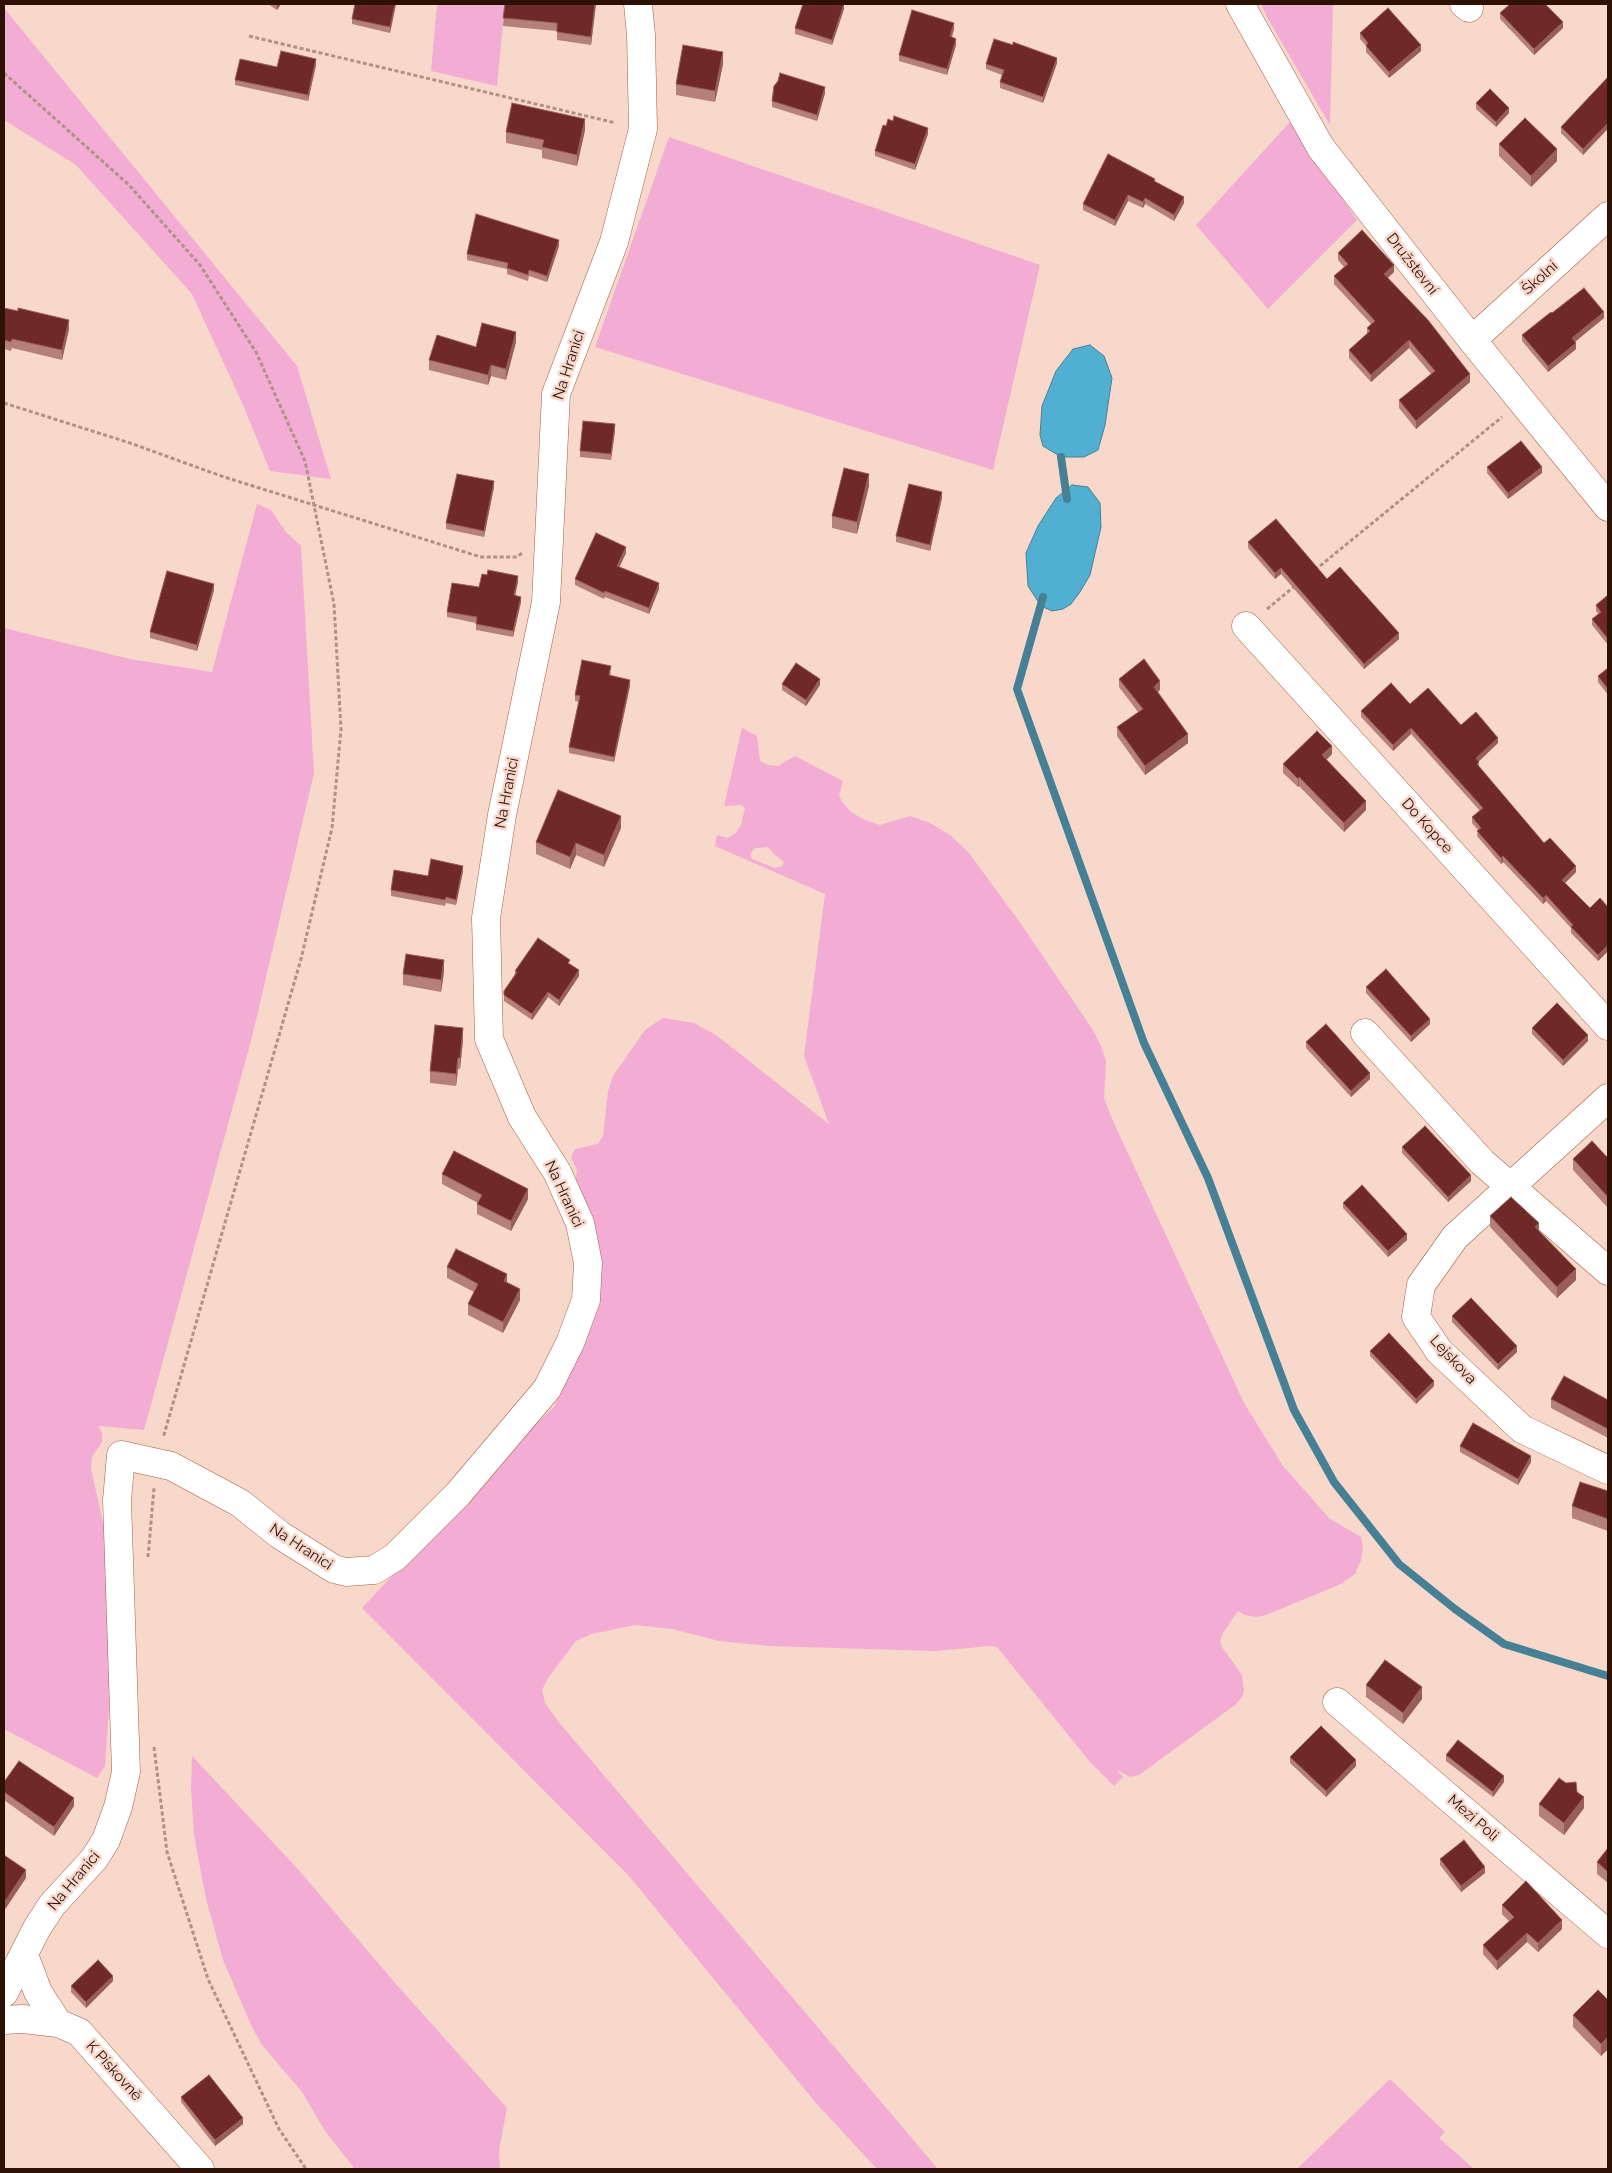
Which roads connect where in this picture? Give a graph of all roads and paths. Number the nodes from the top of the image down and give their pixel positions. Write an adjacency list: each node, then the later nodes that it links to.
1 (638, 4): 5 (street, Na Hranici)
2 (1240, 4): 7 (street, Družstevní)
3 (249, 36): 5 (path)
4 (4, 73): 10 (path)
5 (643, 129): 12 (street, Na Hranici)
6 (1608, 216): 7 (street, Školní)
7 (1472, 340): 8 (street, Družstevní)
8 (1522, 400): 11 (street, Družstevní); 13 (path)
9 (4, 403): 10 (path)
10 (314, 505): 12 (path); 21 (path)
11 (1608, 507)
12 (549, 534): 21 (street, Na Hranici)
13 (1307, 576)
14 (1300, 582): 15 (path)
15 (1246, 626): 16 (street, Do Kopce)
16 (1608, 1026)
17 (1365, 1033): 19 (street)
18 (1608, 1098): 19 (street, Lejskova)
19 (1511, 1186): 20 (street); 22 (street, Lejskova)
20 (1608, 1271)
21 (156, 1462): 23 (path); 27 (street, Na Hranici)
22 (1608, 1470)
23 (147, 1562)
24 (1337, 1702): 26 (street, Mezi Poli)
25 (154, 1745): 32 (path)
26 (1608, 1934)
27 (24, 1955): 28 (street, Na Hranici); 30 (street)
28 (4, 1993)
29 (4, 2020): 30 (street, K Pískovně)
30 (58, 2023): 31 (street, K Pískovně)
31 (200, 2169)
32 (306, 2169)

